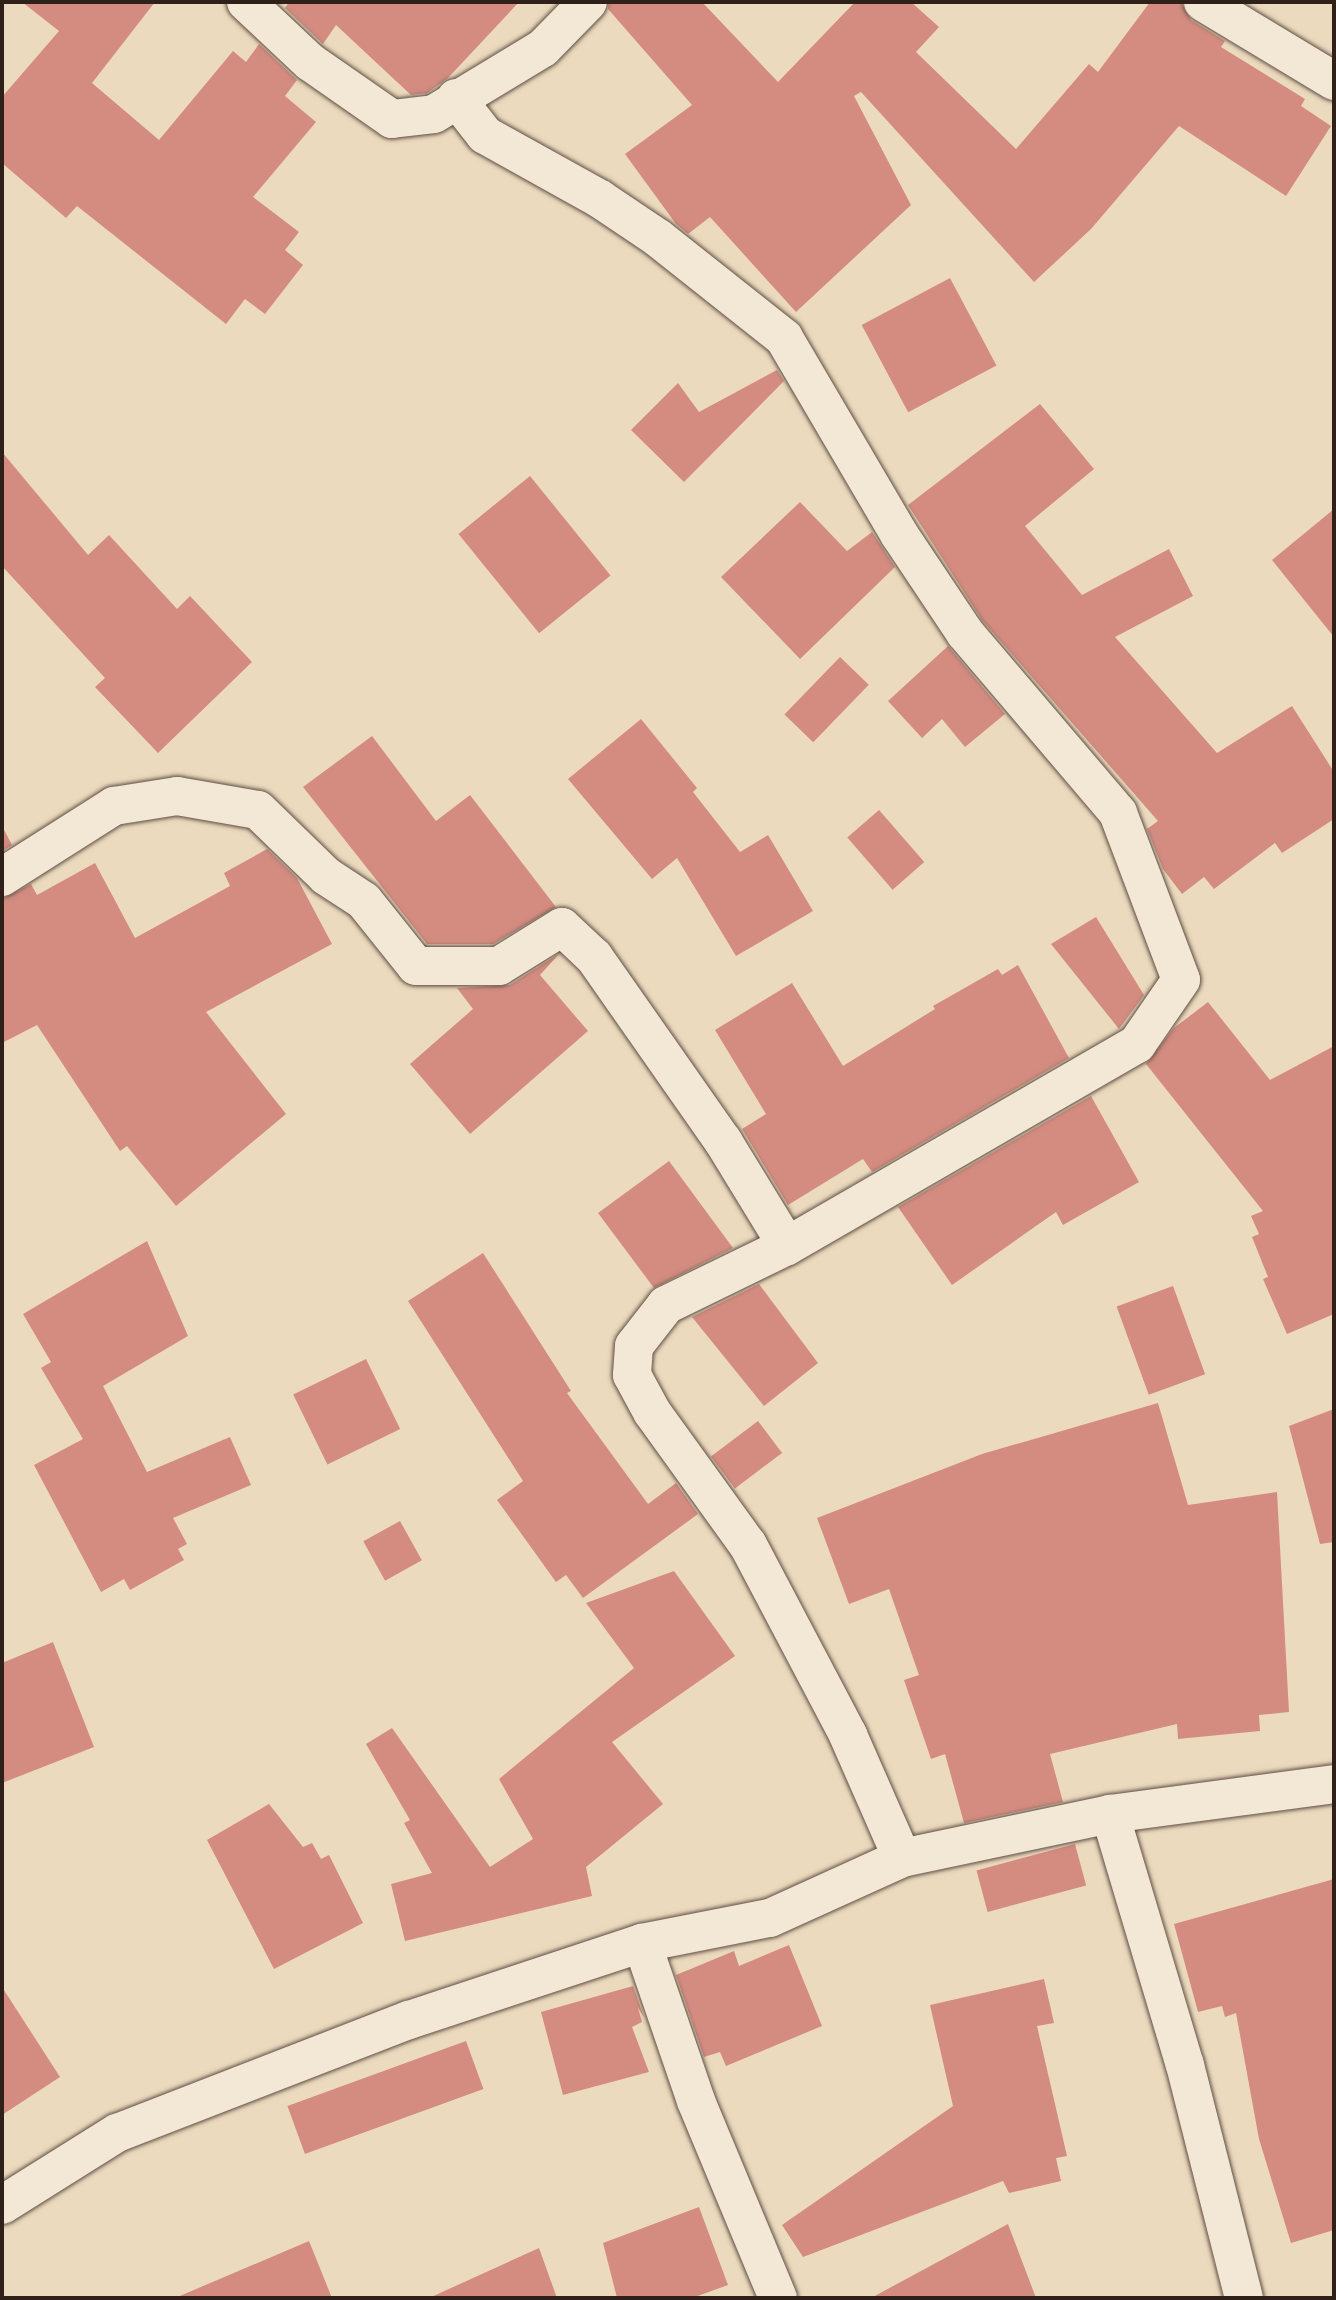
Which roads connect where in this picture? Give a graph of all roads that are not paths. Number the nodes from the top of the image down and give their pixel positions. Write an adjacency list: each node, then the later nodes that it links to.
1 (246, 2): 5 (street)
2 (588, 2): 5 (street)
3 (1203, 2): 4 (street)
4 (1334, 80)
5 (456, 98): 7 (street)
6 (2, 877): 7 (street)
7 (787, 1246): 10 (street)
8 (1334, 1784): 9 (street)
9 (1110, 1814): 10 (street); 14 (street)
10 (902, 1858): 11 (street)
11 (642, 1943): 12 (street); 13 (street)
12 (2, 2205)
13 (778, 2298)
14 (1244, 2298)

